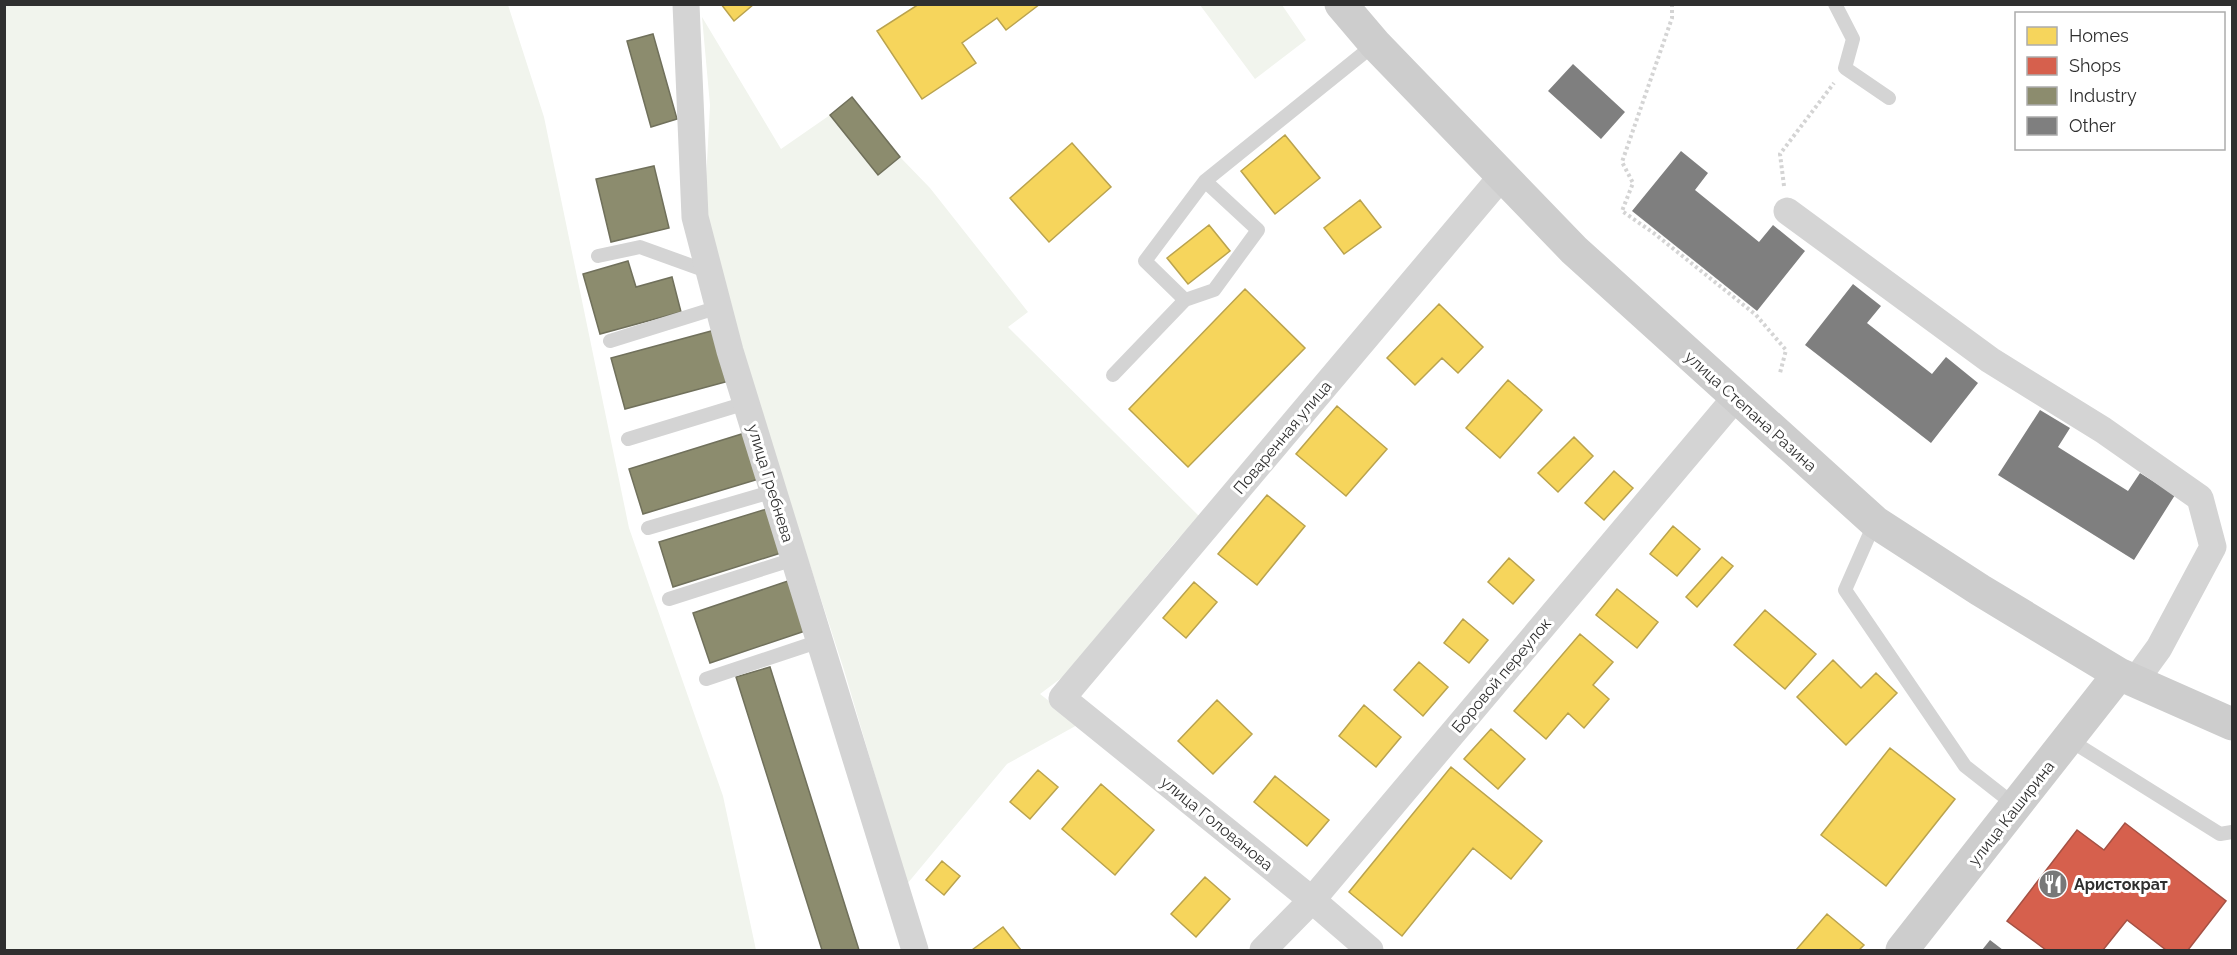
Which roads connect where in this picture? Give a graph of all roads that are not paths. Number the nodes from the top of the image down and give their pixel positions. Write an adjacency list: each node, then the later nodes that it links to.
1 (686, 4): 10 (street, улица Гребнева)
2 (1341, 4): 4 (main road, улица Степана Разина)
3 (1835, 4): 5 (lane)
4 (1376, 44): 6 (main road, улица Степана Разина); 7 (lane)
5 (1889, 98)
6 (1502, 176): 15 (main road, улица Степана Разина); 26 (street, Поваренная улица)
7 (1205, 181): 11 (lane); 11 (lane)
8 (1787, 211): 24 (street)
9 (598, 256): 10 (lane)
10 (709, 272): 12 (street, улица Гребнева)
11 (1185, 300): 14 (lane)
12 (719, 307): 13 (lane); 16 (street, улица Гребнева)
13 (610, 341)
14 (1113, 375)
15 (1736, 397): 19 (main road, улица Степана Разина); 31 (street, Боровой переулок)
16 (746, 403): 17 (lane); 18 (street, улица Гребнева)
17 (628, 439)
18 (774, 491): 20 (lane); 21 (street, улица Гребнева)
19 (1875, 522): 24 (main road, улица Степана Разина); 29 (lane)
20 (648, 528)
21 (794, 559): 22 (lane); 23 (street, улица Гребнева)
22 (669, 599)
23 (820, 641): 25 (lane); 32 (street, улица Гребнева)
24 (2127, 678): 27 (main road, улица Степана Разина); 28 (main road, улица Каширина)
25 (706, 679)
26 (1062, 698): 31 (street, улица Голованова)
27 (2232, 724)
28 (2068, 739): 29 (main road, улица Каширина); 30 (lane)
29 (2016, 806): 35 (main road, улица Каширина)
30 (2232, 832)
31 (1312, 900): 33 (street, Боровой переулок); 34 (street, улица Голованова)
32 (915, 951)
33 (1263, 951)
34 (1370, 951)
35 (1902, 951)

